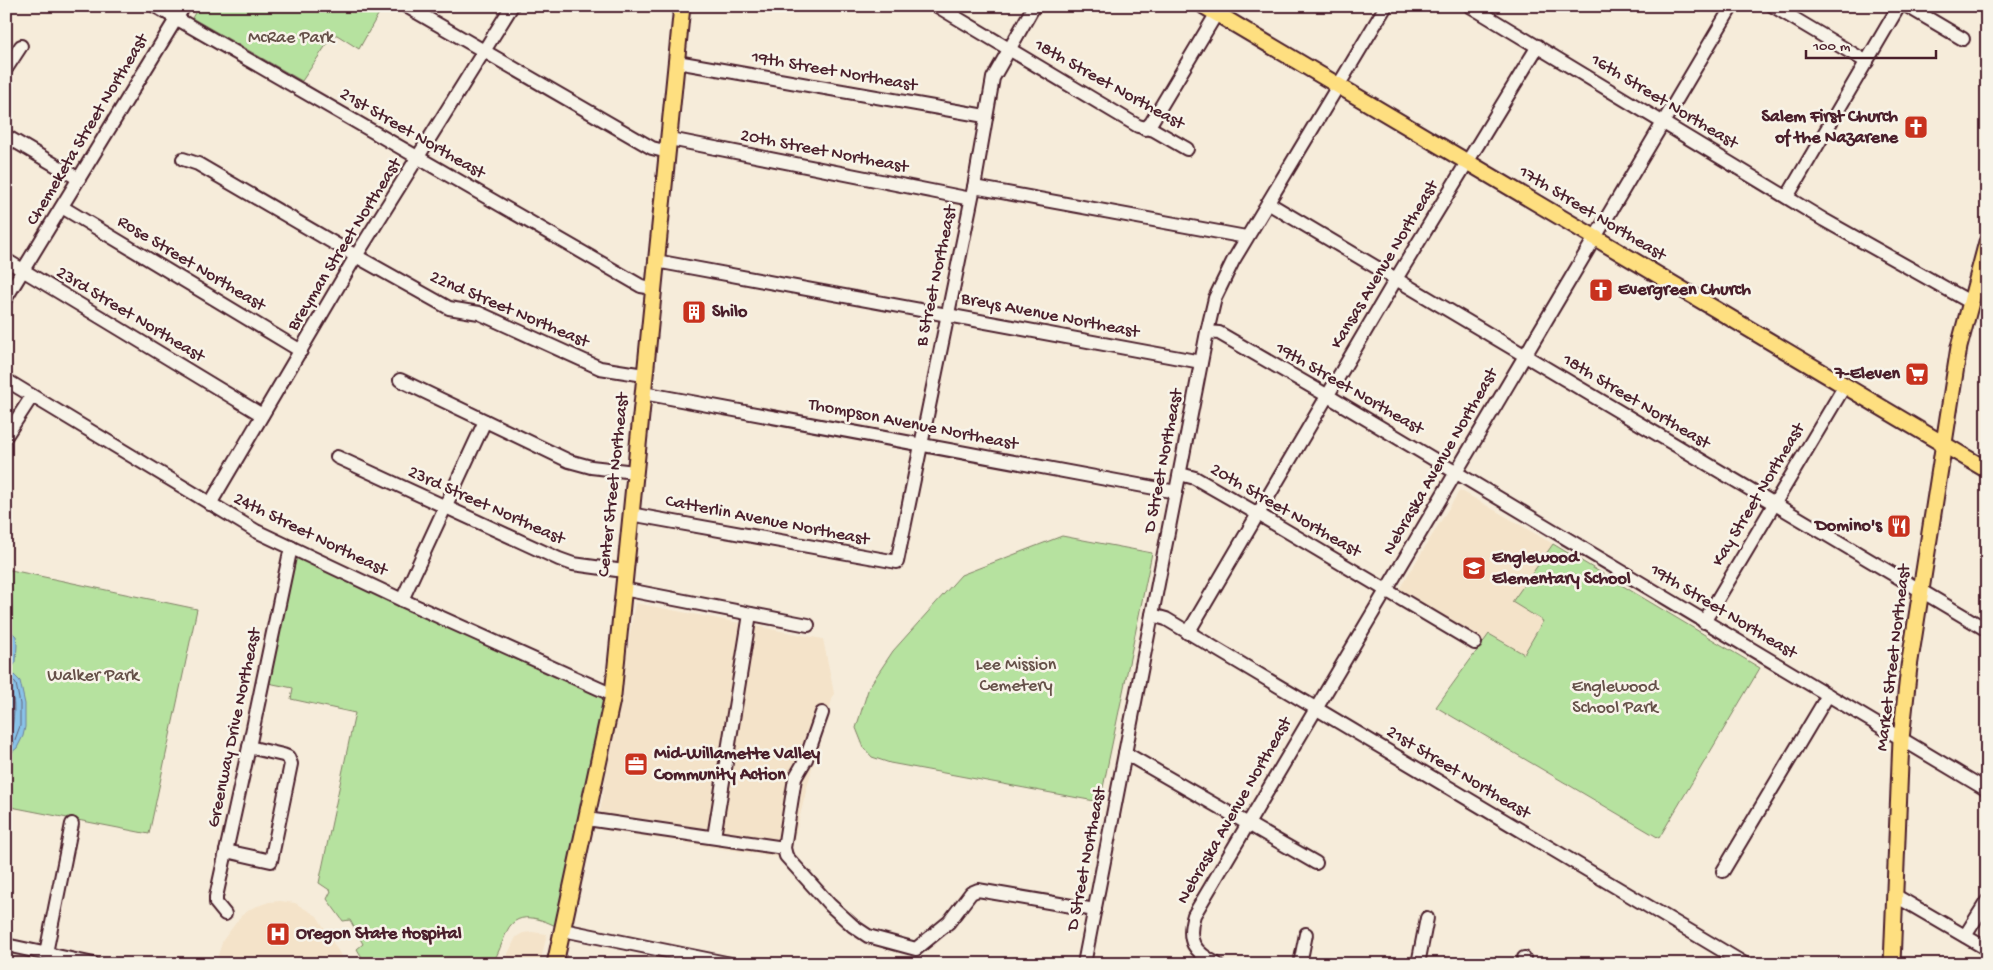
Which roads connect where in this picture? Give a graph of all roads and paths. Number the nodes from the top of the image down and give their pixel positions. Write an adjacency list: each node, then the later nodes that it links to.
1 (155, 6): 15 (street, 21st Street Northeast)
2 (184, 6): 15 (street, Chemeketa Street Northeast)
3 (406, 6): 20 (street, 20th Street Northeast)
4 (512, 6): 20 (street, Breyman Street Northeast)
5 (682, 6): 21 (main road, Center Street Northeast)
6 (937, 6): 19 (street, 18th Street Northeast)
7 (1034, 6): 19 (street, B Street Northeast)
8 (1386, 6): 24 (street, D Street Northeast)
9 (1470, 6): 18 (street, 16th Street Northeast)
10 (1732, 6): 26 (street, Nebraska Avenue Northeast)
11 (1773, 6): 22 (street)
12 (1899, 6): 22 (street)
13 (1907, 6): 16 (street)
14 (1214, 9): 24 (main road, 17th Street Northeast); 27 (street)
15 (176, 19): 31 (street, 21st Street Northeast); 34 (street, Chemeketa Street Northeast)
16 (1963, 39)
17 (21, 46): 23 (street)
18 (1538, 46): 26 (street, 16th Street Northeast); 33 (street, Kansas Avenue Northeast)
19 (1009, 48): 25 (street, B Street Northeast); 27 (street, 18th Street Northeast)
20 (484, 52): 29 (street, 20th Street Northeast); 31 (street, Breyman Street Northeast)
21 (677, 62): 25 (street, 19th Street Northeast); 29 (main road, Center Street Northeast)
22 (1867, 62): 36 (street)
23 (6, 69)
24 (1338, 85): 33 (main road, 17th Street Northeast); 37 (street, D Street Northeast)
25 (985, 116): 35 (street, B Street Northeast)
26 (1663, 122): 36 (street, 16th Street Northeast); 40 (street, Nebraska Avenue Northeast)
27 (1145, 129): 30 (street, 18th Street Northeast)
28 (6, 136): 34 (street)
29 (669, 145): 35 (street, 20th Street Northeast); 44 (main road, Center Street Northeast)
30 (1187, 149)
31 (419, 158): 42 (street, Breyman Street Northeast); 47 (street, 21st Street Northeast)
32 (183, 159): 42 (street, 22nd Street Northeast)
33 (1467, 162): 40 (main road, 17th Street Northeast); 46 (street, Kansas Avenue Northeast)
34 (79, 179): 38 (street, Chemeketa Street Northeast)
35 (972, 193): 39 (street, 20th Street Northeast); 50 (street, B Street Northeast)
36 (1786, 197): 49 (street, 16th Street Northeast)
37 (1268, 203): 39 (street, D Street Northeast); 46 (street, 18th Street Northeast)
38 (62, 207): 45 (street, Chemeketa Street Northeast); 52 (street, Rose Street Northeast)
39 (1246, 237): 51 (street, D Street Northeast)
40 (1594, 238): 53 (street, Nebraska Avenue Northeast); 58 (main road, 17th Street Northeast)
41 (1987, 242): 49 (main road, Market Street Northeast)
42 (356, 256): 52 (street, Breyman Street Northeast); 55 (street, 22nd Street Northeast)
43 (6, 260): 45 (street, 23rd Street Northeast)
44 (656, 260): 47 (main road, Center Street Northeast); 50 (street, Breys Avenue Northeast)
45 (23, 270): 48 (street, Chemeketa Street Northeast); 62 (street, 23rd Street Northeast)
46 (1396, 279): 53 (street, 18th Street Northeast); 61 (street, Kansas Avenue Northeast)
47 (653, 288): 55 (main road, Center Street Northeast)
48 (6, 298)
49 (1970, 302): 66 (main road, Market Street Northeast)
50 (947, 314): 54 (street, Breys Avenue Northeast); 65 (street, B Street Northeast)
51 (1207, 332): 54 (street, D Street Northeast); 61 (street, 19th Street Northeast)
52 (301, 351): 62 (street, Breyman Street Northeast)
53 (1524, 355): 69 (street, Nebraska Avenue Northeast); 74 (street, 18th Street Northeast)
54 (1201, 362): 71 (street, D Street Northeast)
55 (644, 375): 59 (main road, Center Street Northeast)
56 (6, 380): 60 (street, 24th Street Northeast)
57 (400, 380): 63 (street)
58 (1844, 387): 66 (main road, 17th Street Northeast); 74 (street, Kay Street Northeast)
59 (643, 393): 65 (street, Thompson Avenue Northeast); 70 (main road, Center Street Northeast)
60 (32, 396): 64 (street); 73 (street, 24th Street Northeast)
61 (1328, 396): 69 (street, 19th Street Northeast); 77 (street, Kansas Avenue Northeast)
62 (262, 415): 73 (street, Breyman Street Northeast)
63 (485, 421): 70 (street); 75 (street)
64 (6, 436)
65 (920, 444): 72 (street, Thompson Avenue Northeast); 79 (street, B Street Northeast)
66 (1943, 445): 68 (main road, 17th Street Northeast); 83 (main road, Market Street Northeast)
67 (337, 458): 75 (street, 23rd Street Northeast)
68 (1987, 470)
69 (1456, 471): 82 (street, Nebraska Avenue Northeast); 87 (street, 19th Street Northeast)
70 (635, 472): 76 (main road, Center Street Northeast)
71 (1180, 474): 72 (street, D Street Northeast); 77 (street, 20th Street Northeast)
72 (1176, 492): 86 (street, D Street Northeast)
73 (210, 504): 78 (street, 24th Street Northeast)
74 (1775, 506): 83 (street, 18th Street Northeast); 87 (street, Kay Street Northeast)
75 (446, 507): 80 (street, 23rd Street Northeast); 84 (street)
76 (630, 514): 79 (street, Catterlin Avenue Northeast); 80 (main road, Center Street Northeast)
77 (1258, 514): 82 (street, 20th Street Northeast); 90 (street, Kansas Avenue Northeast)
78 (291, 547): 84 (street, 24th Street Northeast); 97 (street, Greenway Drive Northeast)
79 (897, 562)
80 (624, 571): 81 (main road, Center Street Northeast)
81 (623, 589): 85 (street); 92 (main road, Center Street Northeast)
82 (1386, 590): 91 (street, 20th Street Northeast); 94 (street, Nebraska Avenue Northeast)
83 (1920, 590): 89 (street, 18th Street Northeast); 96 (main road, Market Street Northeast)
84 (402, 600): 92 (street, 24th Street Northeast)
85 (750, 614): 88 (street); 103 (street)
86 (1152, 615): 90 (street, 21st Street Northeast); 98 (street, D Street Northeast)
87 (1704, 622): 93 (street, 19th Street Northeast)
88 (808, 625)
89 (1987, 630)
90 (1188, 632): 94 (street, 21st Street Northeast)
91 (1475, 643)
92 (612, 694): 100 (main road, Center Street Northeast)
93 (1828, 695): 96 (street, 19th Street Northeast); 107 (street)
94 (1315, 709): 102 (street, Nebraska Avenue Northeast); 126 (street, 21st Street Northeast)
95 (822, 714): 104 (street)
96 (1901, 739): 99 (street, 19th Street Northeast); 108 (main road, Market Street Northeast)
97 (250, 747): 105 (street, Greenway Drive Northeast); 105 (street)
98 (1125, 753): 102 (street); 110 (street, D Street Northeast)
99 (1987, 790)
100 (587, 820): 103 (street); 113 (main road, Center Street Northeast)
101 (72, 824): 118 (street)
102 (1247, 824): 106 (street); 123 (street, Nebraska Avenue Northeast)
103 (714, 837): 104 (street)
104 (784, 848): 110 (street)
105 (226, 852): 111 (street, Greenway Drive Northeast)
106 (1316, 863)
107 (1722, 872)
108 (1896, 896): 115 (street); 127 (main road, Market Street Northeast)
109 (1987, 900): 115 (street)
110 (1094, 910): 122 (street, D Street Northeast)
111 (225, 914)
112 (1427, 918): 125 (street)
113 (564, 930): 119 (street); 121 (main road, Center Street Northeast)
114 (1306, 934): 124 (street)
115 (1965, 936): 117 (street)
116 (6, 945): 118 (street)
117 (1987, 950)
118 (46, 953): 120 (street)
119 (722, 963)
120 (94, 964)
121 (556, 964)
122 (1084, 964)
123 (1217, 964)
124 (1300, 964)
125 (1418, 964)
126 (1745, 964)
127 (1892, 964)

